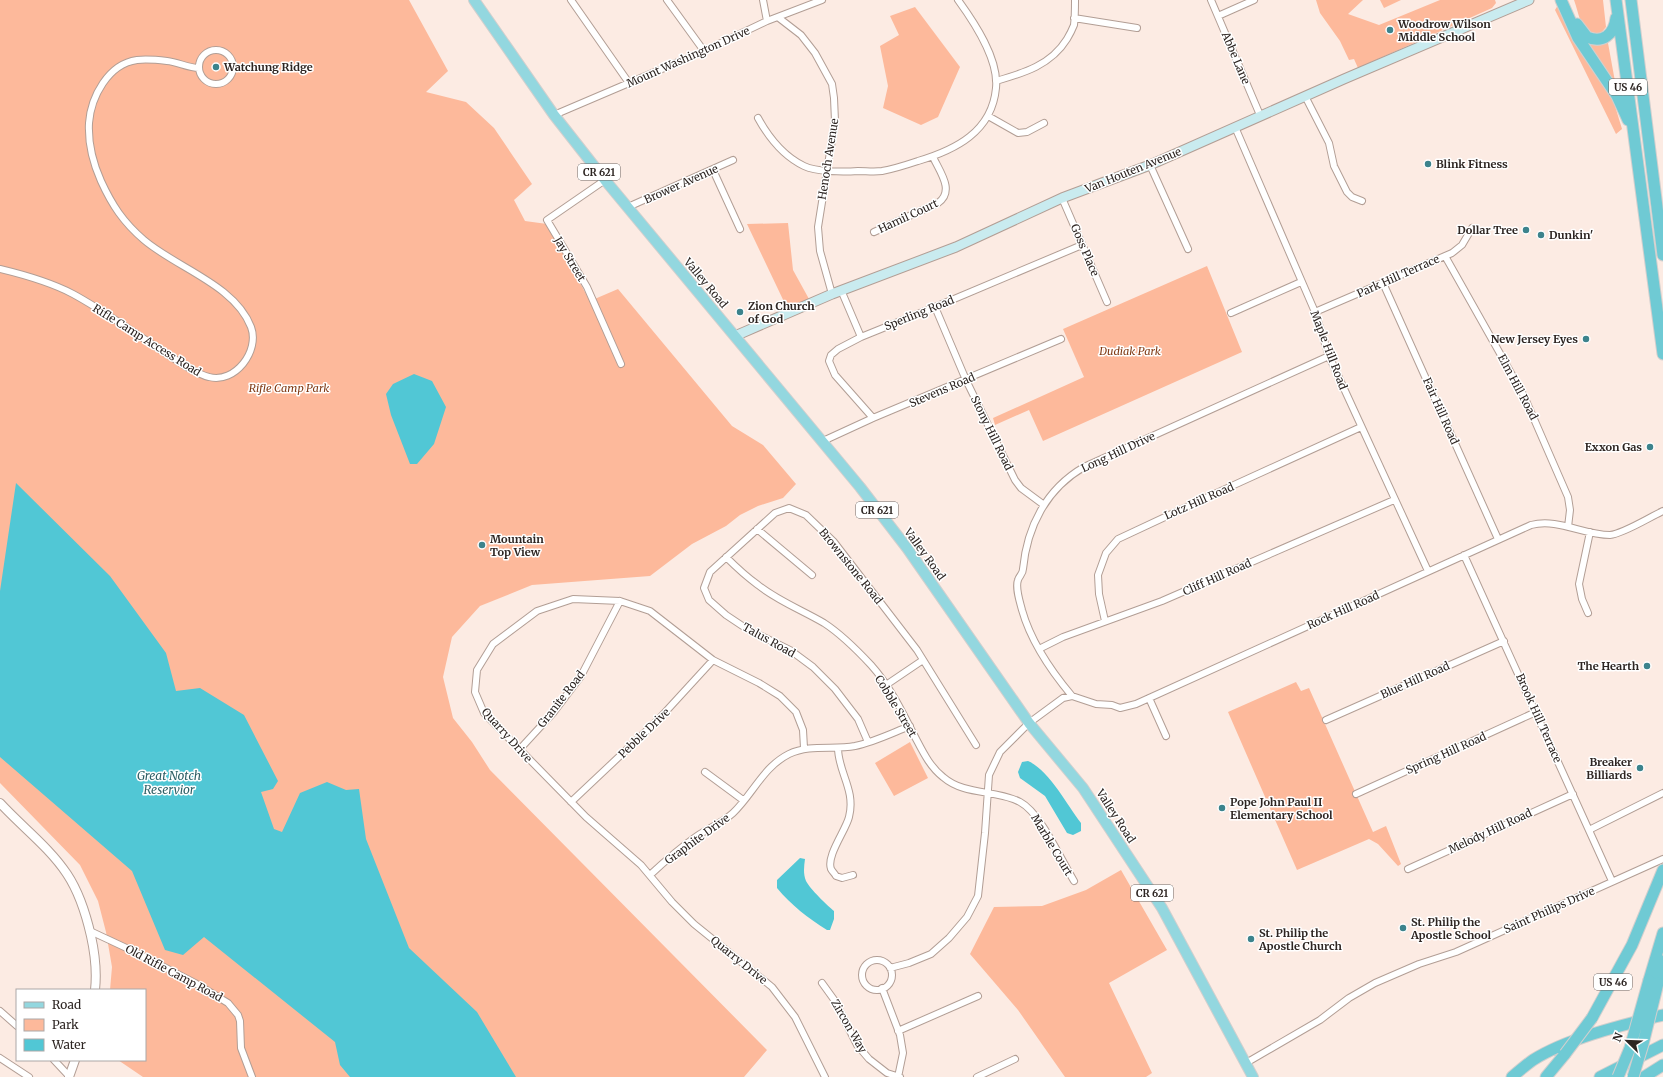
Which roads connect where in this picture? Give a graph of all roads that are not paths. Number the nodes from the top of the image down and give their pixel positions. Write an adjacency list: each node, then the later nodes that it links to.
1 (474, 0): 24 (main road, Valley Road / CR 621)
2 (571, 0): 22 (street)
3 (667, 0): 19 (street)
4 (763, 0): 17 (street)
5 (822, 0): 15 (street, Mount Washington Drive)
6 (958, 0): 21 (street)
7 (1075, 0): 16 (street)
8 (1211, 0): 14 (street, Abbe Lane)
9 (1254, 0): 14 (street)
10 (1529, 0): 23 (main road, Van Houten Avenue)
11 (1631, 0): 45 (highway, US 46)
12 (1616, 1): 13 (highway); 30 (highway, US 46)
13 (1563, 4): 30 (highway)
14 (1218, 16): 26 (street, Abbe Lane)
15 (779, 18): 17 (street, Mount Washington Drive); 35 (street, Henoch Avenue)
16 (1074, 18): 18 (street); 21 (street)
17 (767, 21): 19 (street, Mount Washington Drive)
18 (1137, 28)
19 (704, 51): 22 (street, Mount Washington Drive)
20 (199, 68): 20 (street); 47 (street, Rifle Camp Access Road)
21 (996, 80): 25 (street)
22 (630, 83): 24 (street, Mount Washington Drive)
23 (1305, 96): 26 (main road, Van Houten Avenue); 38 (street)
24 (554, 115): 36 (main road, Valley Road / CR 621)
25 (988, 116): 28 (street); 31 (street)
26 (1260, 116): 29 (main road, Van Houten Avenue)
27 (758, 118): 35 (street)
28 (1044, 123)
29 (1235, 127): 33 (main road, Van Houten Avenue); 48 (street, Maple Hill Road)
30 (1632, 132): 59 (highway, US 46)
31 (933, 157): 35 (street); 42 (street, Hamil Court)
32 (733, 160): 34 (street, Brower Avenue)
33 (1150, 164): 37 (main road, Van Houten Avenue); 44 (street)
34 (713, 170): 39 (street, Brower Avenue); 41 (street)
35 (826, 170): 51 (street, Henoch Avenue)
36 (605, 180): 39 (main road, Valley Road / CR 621); 61 (street, Jay Street)
37 (1062, 198): 43 (street, Goss Place); 50 (main road, Van Houten Avenue)
38 (1362, 201)
39 (628, 206): 56 (main road, Valley Road / CR 621)
40 (1472, 228): 46 (street, Park Hill Terrace)
41 (740, 229)
42 (874, 232)
43 (1082, 245): 52 (street, Goss Place); 53 (street, Sperling Road)
44 (1188, 249)
45 (1663, 255)
46 (1445, 256): 49 (street, Park Hill Terrace); 69 (street, Elm Hill Road)
47 (0, 269)
48 (1301, 282): 54 (street, Maple Hill Road); 55 (street)
49 (1384, 283): 54 (street, Park Hill Terrace); 72 (street, Fair Hill Road)
50 (841, 290): 51 (main road, Van Houten Avenue); 57 (street)
51 (832, 294): 56 (main road, Van Houten Avenue)
52 (1108, 302)
53 (936, 307): 57 (street, Sperling Road); 62 (street, Stony Hill Road)
54 (1315, 312): 60 (street, Maple Hill Road)
55 (1231, 313)
56 (735, 336): 65 (main road, Valley Road / CR 621)
57 (861, 337): 63 (street, Sperling Road)
58 (1061, 340): 62 (street, Stevens Road)
59 (1663, 354)
60 (1329, 356): 64 (street, Maple Hill Road); 67 (street, Long Hill Drive)
61 (621, 364)
62 (966, 380): 63 (street, Stevens Road); 67 (street, Stony Hill Road)
63 (873, 418): 65 (street, Stevens Road)
64 (1361, 427): 66 (street, Maple Hill Road); 80 (street, Lotz Hill Road)
65 (823, 441): 90 (main road, Valley Road / CR 621)
66 (1394, 500): 75 (street, Maple Hill Road); 80 (street, Cliff Hill Road)
67 (1044, 505): 82 (street, Long Hill Drive)
68 (1663, 511): 71 (street, Rock Hill Road)
69 (1568, 527): 71 (street, Rock Hill Road); 72 (street, Rock Hill Road)
70 (757, 529): 74 (street, Brownstone Road); 76 (street); 84 (street, Brownstone Road)
71 (1590, 532): 78 (street)
72 (1498, 539): 73 (street, Rock Hill Road)
73 (1464, 555): 75 (street, Rock Hill Road); 81 (street, Brook Hill Terrace)
74 (726, 557): 79 (street, Brownstone Road); 85 (street, Cobble Street)
75 (1428, 571): 87 (street, Rock Hill Road)
76 (812, 576)
77 (620, 601): 83 (street, Quarry Drive); 97 (street, Granite Road); 97 (street, Quarry Drive)
78 (1588, 613)
79 (726, 615): 93 (street, Talus Road)
80 (1105, 621): 82 (street, Cliff Hill Road)
81 (1504, 641): 88 (street, Brook Hill Terrace); 89 (street, Blue Hill Road)
82 (1039, 649): 86 (street, Long Hill Drive)
83 (713, 660): 95 (street, Quarry Drive); 104 (street, Pebble Drive)
84 (923, 660): 85 (street); 94 (street, Brownstone Road)
85 (886, 685): 91 (street, Cobble Street)
86 (1072, 696): 87 (street, Rock Hill Road); 90 (street)
87 (1149, 698): 92 (street)
88 (1536, 712): 101 (street, Spring Hill Road); 102 (street, Brook Hill Terrace)
89 (1326, 720)
90 (1029, 723): 100 (street); 132 (main road, Valley Road / CR 621)
91 (910, 726): 93 (street, Graphite Drive); 100 (street, Cobble Street)
92 (1166, 736)
93 (868, 742): 96 (street, Graphite Drive)
94 (976, 746)
95 (804, 748): 96 (street, Graphite Drive); 103 (street, Graphite Drive)
96 (838, 748): 111 (street)
97 (519, 750): 104 (street, Quarry Drive)
98 (705, 772): 103 (street)
99 (1663, 793): 106 (street)
100 (987, 794): 112 (street, Marble Court); 117 (street)
101 (1356, 794)
102 (1573, 794): 106 (street, Brook Hill Terrace); 108 (street, Melody Hill Road)
103 (743, 800): 110 (street, Graphite Drive)
104 (571, 802): 110 (street, Quarry Drive)
105 (0, 803): 114 (street)
106 (1589, 830): 113 (street, Brook Hill Terrace)
107 (1663, 859): 113 (street, Saint Philips Drive)
108 (1408, 869)
109 (1663, 870): 142 (highway, US 46, bridge)
110 (650, 875): 137 (street, Quarry Drive)
111 (853, 875)
112 (1074, 881)
113 (1612, 881): 132 (street, Saint Philips Drive)
114 (90, 931): 121 (street); 136 (street, Old Rifle Camp Road)
115 (1663, 933): 118 (highway, US 46)
116 (1663, 961): 118 (highway)
117 (890, 968): 120 (street); 120 (street)
118 (1653, 981): 144 (highway, US 46, bridge); 145 (highway, bridge)
119 (822, 983): 138 (street, Zircon Way)
120 (882, 988): 126 (street)
121 (95, 989)
122 (978, 996): 126 (street)
123 (0, 1011): 125 (street)
124 (1663, 1015): 141 (highway)
125 (16, 1025)
126 (898, 1030): 138 (street)
127 (1663, 1045): 143 (highway)
128 (0, 1058): 134 (street)
129 (1015, 1059): 139 (street)
130 (55, 1061): 135 (street)
131 (75, 1061): 135 (street)
132 (1246, 1063): 140 (main road, Valley Road / CR 621)
133 (1663, 1065): 146 (highway)
134 (29, 1077)
135 (69, 1077)
136 (252, 1077)
137 (825, 1077)
138 (899, 1077)
139 (977, 1077)
140 (1253, 1077)
141 (1512, 1077)
142 (1546, 1077)
143 (1600, 1077)
144 (1618, 1077)
145 (1633, 1077)
146 (1644, 1077)

